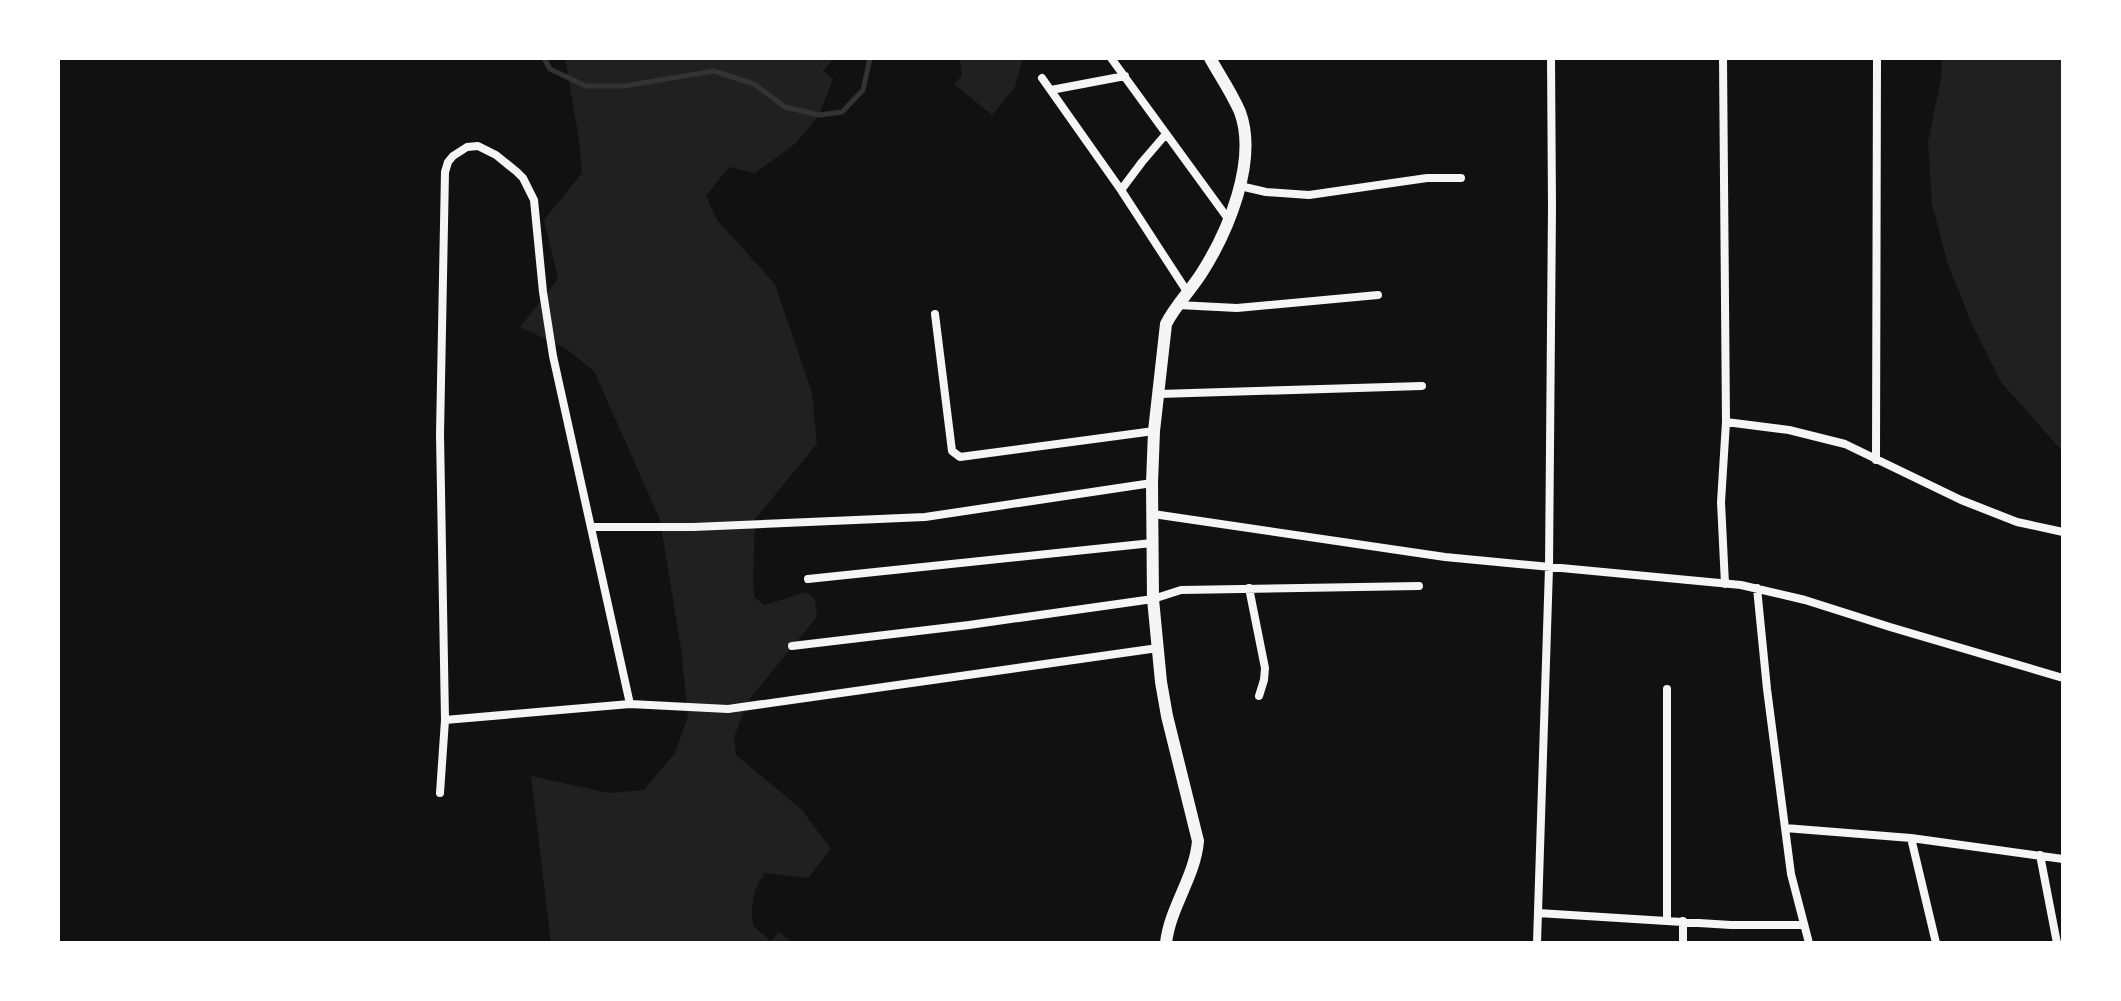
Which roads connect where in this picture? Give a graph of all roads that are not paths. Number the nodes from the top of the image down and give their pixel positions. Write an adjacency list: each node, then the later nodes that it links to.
1 (1111, 58): 6 (street)
2 (1210, 58): 11 (street)
3 (1551, 58): 28 (street)
4 (1723, 58): 20 (street)
5 (1877, 58): 22 (street)
6 (1125, 76): 8 (street); 9 (street)
7 (1042, 78): 8 (street)
8 (1051, 90): 12 (street)
9 (1166, 134): 12 (street); 13 (street)
10 (1461, 178): 11 (street)
11 (1240, 186): 13 (street)
12 (1121, 190): 14 (street)
13 (1229, 220): 14 (street)
14 (1188, 293): 16 (street)
15 (1378, 295): 16 (street)
16 (1178, 305): 19 (street)
17 (935, 314): 21 (street)
18 (1422, 386): 19 (street)
19 (1159, 394): 21 (street)
20 (1726, 422): 22 (street); 30 (street)
21 (1154, 431): 23 (street)
22 (1876, 460): 26 (street)
23 (1152, 483): 24 (street); 25 (street)
24 (1153, 514): 27 (street); 28 (street)
25 (591, 527): 40 (street); 41 (street)
26 (2063, 532)
27 (1152, 543): 29 (street); 34 (street)
28 (1549, 568): 30 (street); 47 (street)
29 (808, 579)
30 (1725, 584): 33 (street)
31 (1419, 586): 32 (street)
32 (1249, 588): 34 (street); 39 (street)
33 (1757, 588): 37 (street); 43 (street)
34 (1153, 599): 35 (street); 36 (street)
35 (792, 646)
36 (1158, 648): 40 (street); 51 (street)
37 (2063, 678)
38 (1667, 689): 48 (street)
39 (1259, 696)
40 (630, 704): 41 (street)
41 (445, 720): 42 (street)
42 (440, 793)
43 (1785, 828): 44 (street); 50 (street)
44 (1911, 838): 45 (street); 55 (street)
45 (2040, 855): 46 (street); 56 (street)
46 (2063, 859)
47 (1538, 913): 48 (street); 52 (street)
48 (1667, 920): 49 (street)
49 (1683, 921): 50 (street); 53 (street)
50 (1803, 925): 54 (street)
51 (1166, 943)
52 (1537, 943)
53 (1683, 943)
54 (1809, 943)
55 (1936, 943)
56 (2057, 943)

